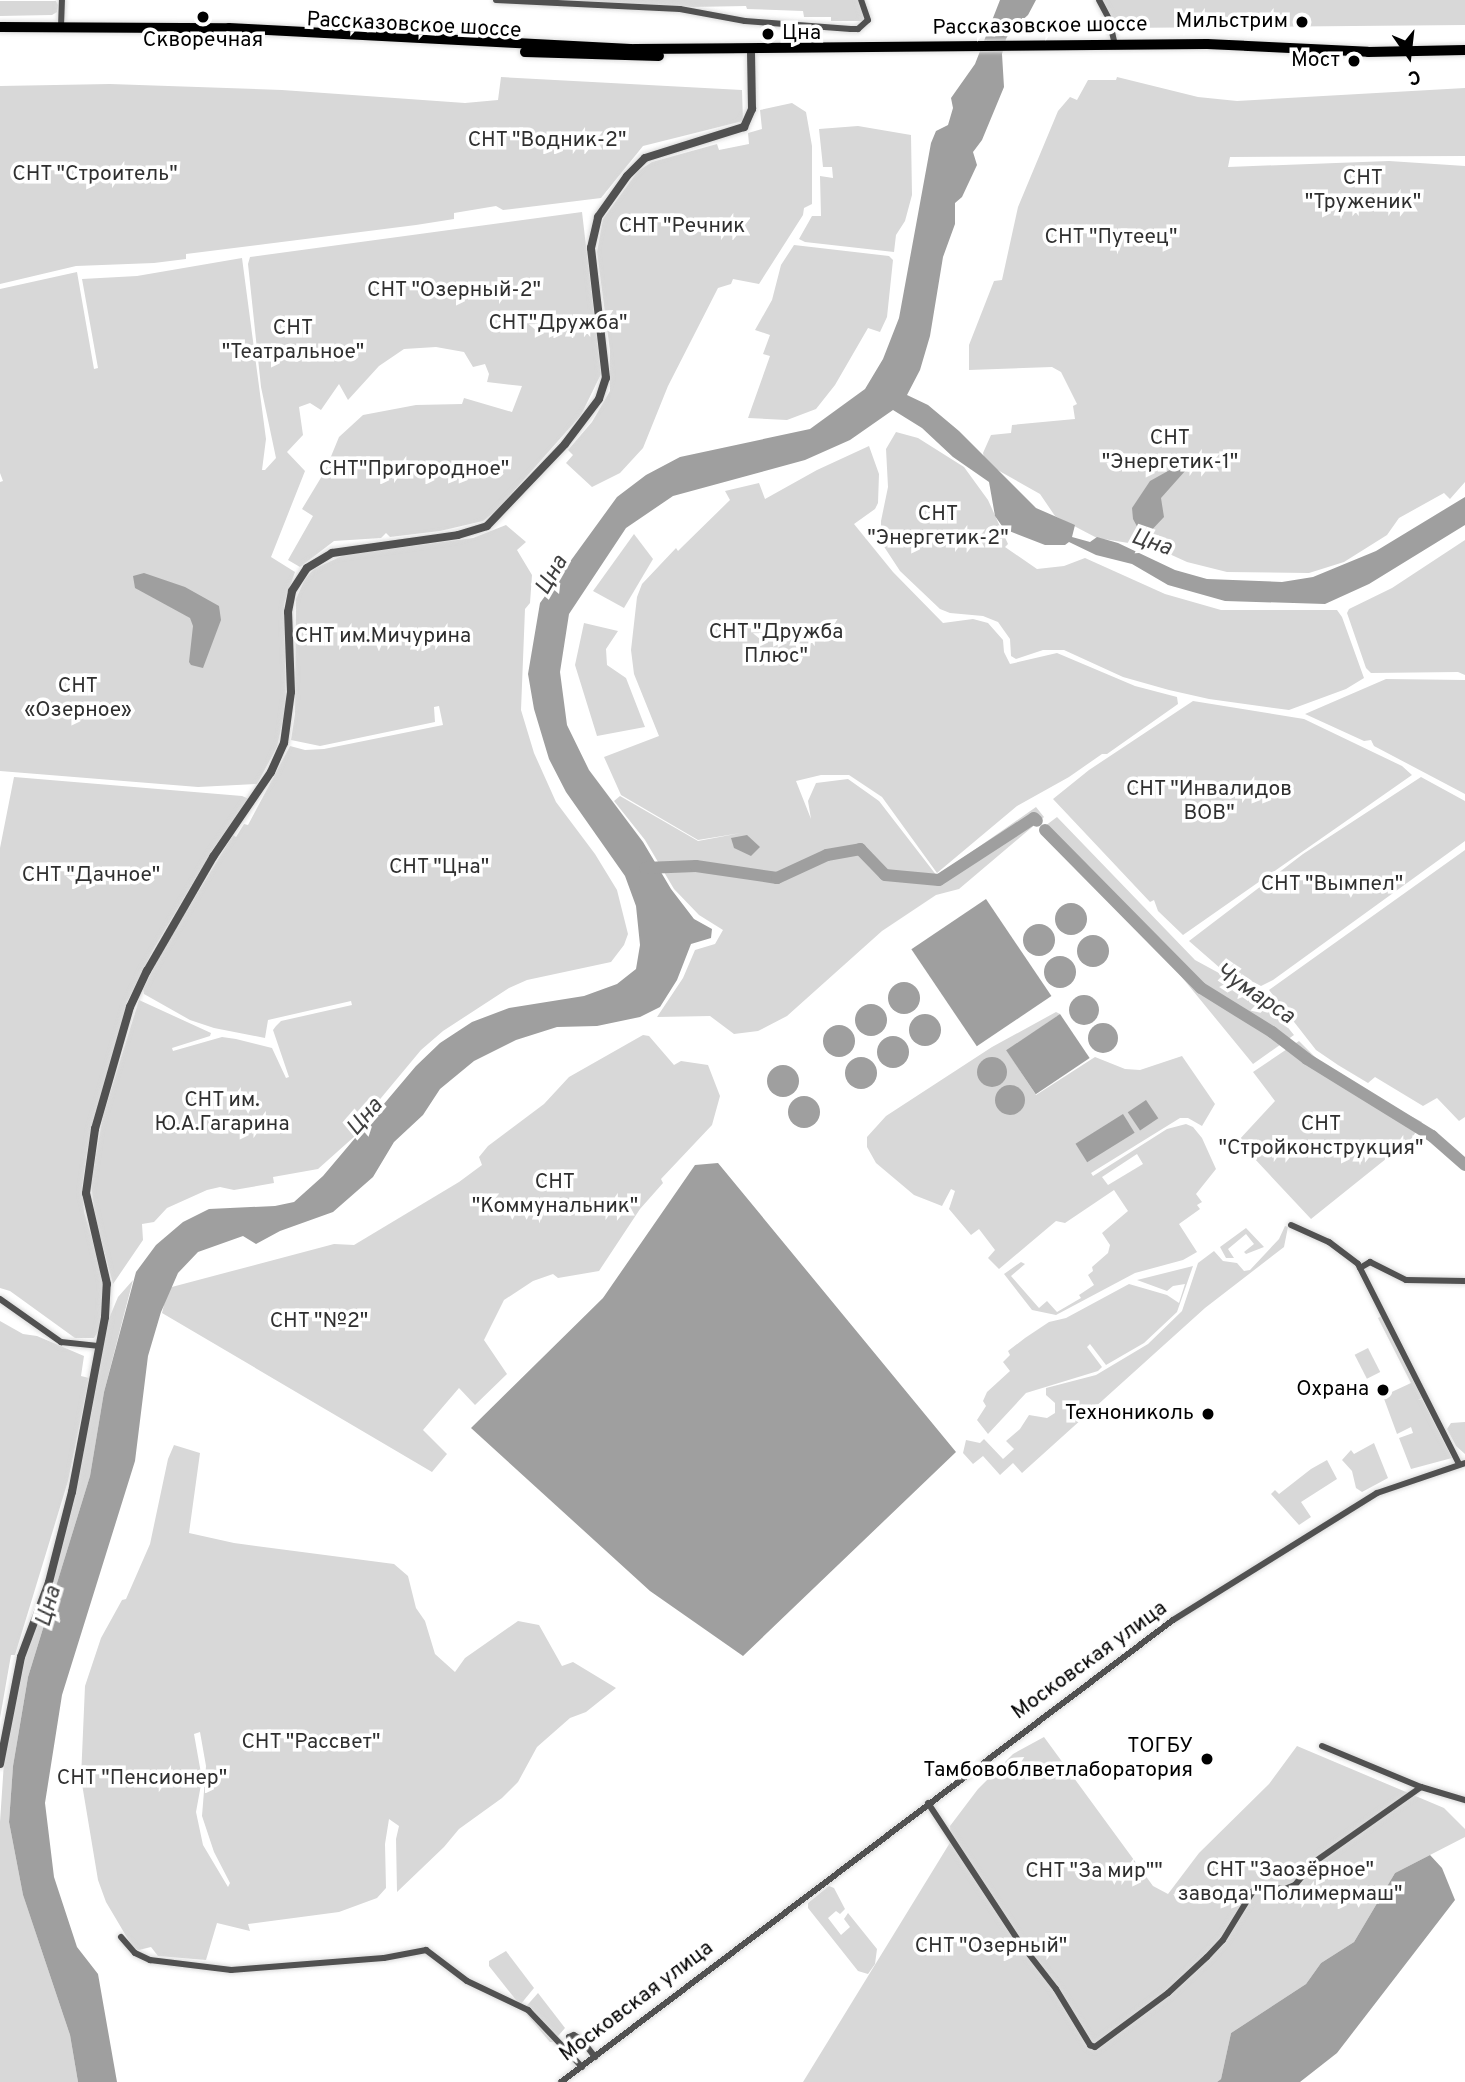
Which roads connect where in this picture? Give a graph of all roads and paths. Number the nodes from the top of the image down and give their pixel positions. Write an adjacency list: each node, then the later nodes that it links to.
1 (62, 0): 10 (street)
2 (496, 0): 6 (street)
3 (687, 0): 8 (street)
4 (862, 0): 8 (street)
5 (1100, 0): 12 (street)
6 (530, 1): 7 (street)
7 (631, 4): 8 (street)
8 (690, 10)
9 (0, 27): 10 (main road, Рассказовское шоссе)
10 (61, 27): 13 (main road, Рассказовское шоссе)
11 (0, 33): 13 (main road, Рассказовское шоссе)
12 (1115, 45): 13 (main road, Рассказовское шоссе); 14 (main road, Рассказовское шоссе)
13 (747, 49): 19 (street)
14 (1465, 50)
15 (1292, 1225): 16 (street)
16 (1360, 1268): 17 (street); 20 (street)
17 (1465, 1281)
18 (0, 1299): 19 (street)
19 (98, 1346): 22 (street)
20 (1462, 1463): 25 (street, Московская улица)
21 (1322, 1746): 23 (street)
22 (0, 1764)
23 (1420, 1787): 24 (street); 25 (street)
24 (1465, 1800)
25 (928, 1803): 28 (street, Московская улица)
26 (121, 1937): 27 (street)
27 (569, 2053): 28 (street); 29 (street)
28 (595, 2057): 29 (street, Московская улица)
29 (582, 2067): 30 (street, Московская улица)
30 (561, 2082)

